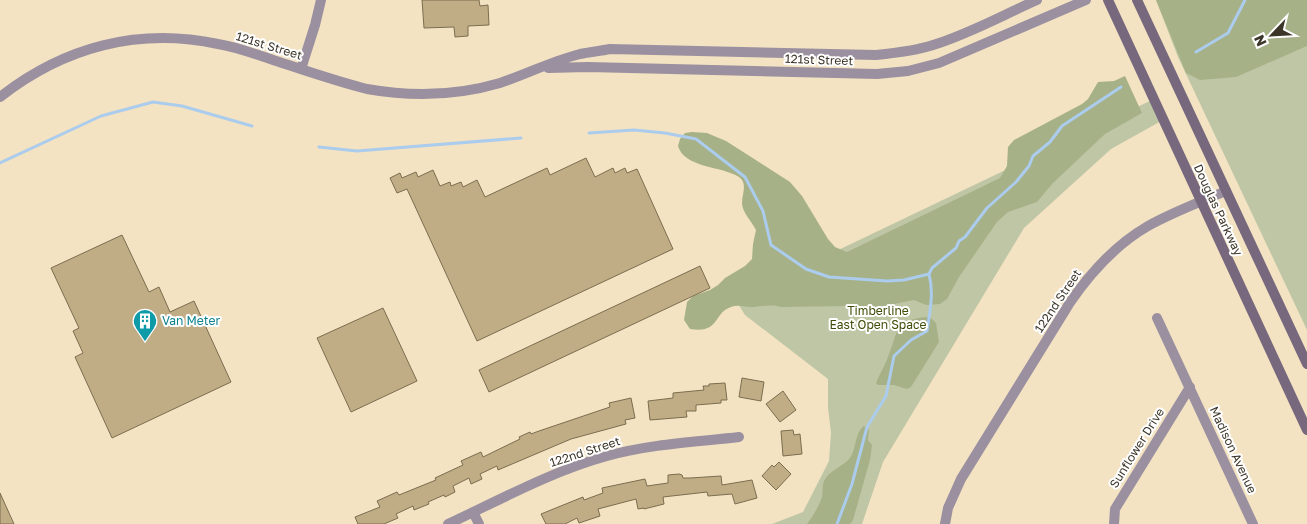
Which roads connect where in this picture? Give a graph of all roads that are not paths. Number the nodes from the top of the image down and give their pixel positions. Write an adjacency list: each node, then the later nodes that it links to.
1 (321, 0): 6 (street)
2 (1037, 0): 7 (street, 121st Street)
3 (1086, 0): 7 (street, 121st Street)
4 (1108, 0): 10 (main road, Douglas Parkway)
5 (1137, 0): 9 (main road, Douglas Parkway)
6 (300, 69): 7 (street, 121st Street); 8 (street, 121st Street)
7 (537, 69)
8 (0, 97)
9 (1226, 191): 10 (street, 122nd Street); 12 (main road, Douglas Parkway)
10 (1201, 202): 14 (main road, Douglas Parkway); 19 (street, 122nd Street)
11 (1158, 318): 13 (street, Madison Avenue)
12 (1307, 364)
13 (1190, 387): 20 (street, Sunflower Drive); 21 (street, Madison Avenue)
14 (1307, 430)
15 (739, 437): 16 (street, 122nd Street)
16 (473, 512): 17 (street, 122nd Street); 18 (street)
17 (448, 524)
18 (479, 524)
19 (945, 524)
20 (1114, 524)
21 (1253, 524)

